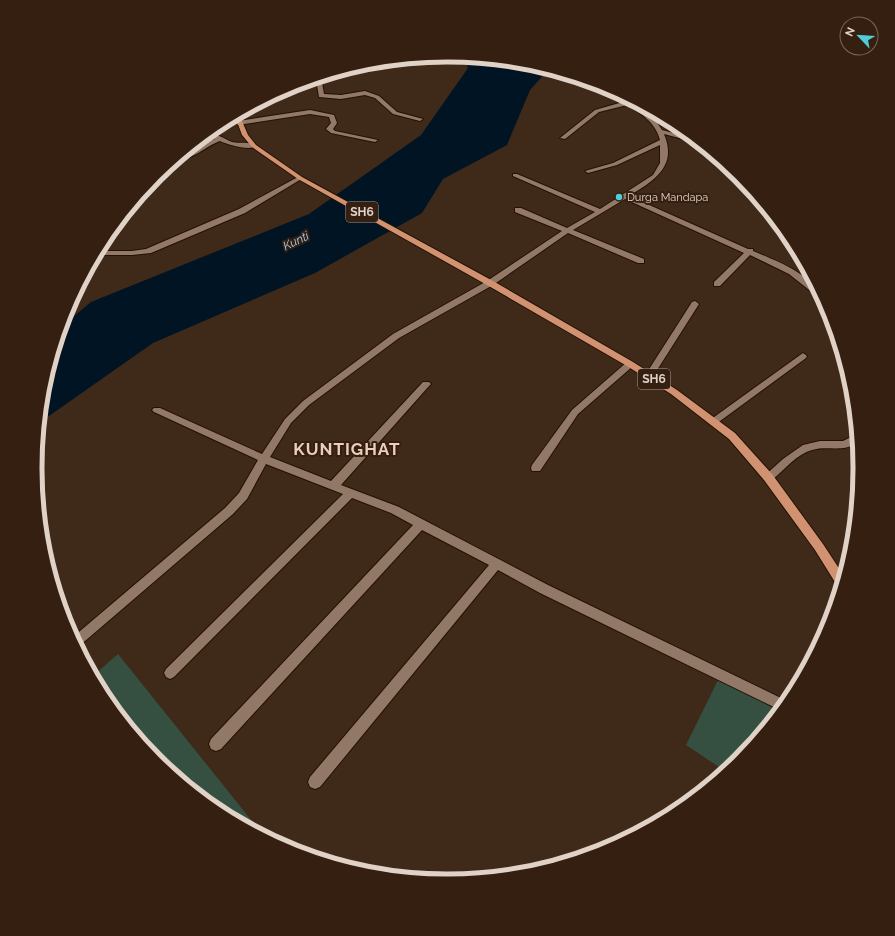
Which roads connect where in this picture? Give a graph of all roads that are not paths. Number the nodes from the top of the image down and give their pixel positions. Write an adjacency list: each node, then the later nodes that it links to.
1 (320, 83): 4 (street)
2 (626, 103): 9 (street)
3 (650, 117): 6 (street)
4 (420, 120)
5 (238, 123): 11 (street); 13 (main road, SH6)
6 (660, 131): 8 (street); 12 (street)
7 (213, 137): 10 (street)
8 (681, 137)
9 (563, 138)
10 (220, 139): 13 (street); 14 (street)
11 (375, 140)
12 (663, 141): 15 (street); 18 (street)
13 (254, 146): 17 (main road, SH6)
14 (192, 153)
15 (588, 171)
16 (515, 175): 20 (street)
17 (300, 178): 23 (street); 25 (main road, SH6)
18 (625, 197): 20 (street); 22 (street)
19 (518, 210): 21 (street)
20 (601, 212): 21 (street)
21 (567, 231): 24 (street); 25 (street)
22 (750, 251): 26 (street); 27 (street)
23 (103, 254)
24 (641, 260)
25 (490, 282): 30 (main road, SH6); 36 (street)
26 (717, 284)
27 (809, 286)
28 (695, 304): 31 (street)
29 (803, 356): 34 (street)
30 (630, 364): 31 (main road, SH6); 37 (street)
31 (649, 376): 34 (main road, SH6)
32 (426, 384): 39 (street)
33 (156, 410): 36 (street)
34 (714, 422): 38 (main road, SH6)
35 (852, 442): 38 (street)
36 (264, 460): 39 (street); 44 (street)
37 (536, 468)
38 (768, 477): 43 (main road, SH6)
39 (333, 486): 40 (street)
40 (351, 492): 41 (street); 45 (street)
41 (421, 524): 42 (street); 47 (street)
42 (497, 564): 46 (street); 48 (street)
43 (838, 577)
44 (80, 639)
45 (170, 673)
46 (778, 703)
47 (216, 744)
48 (315, 782)

